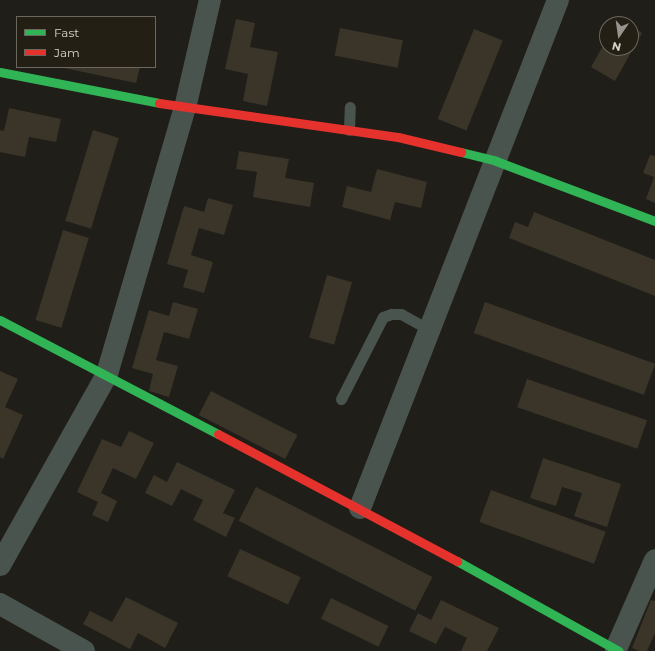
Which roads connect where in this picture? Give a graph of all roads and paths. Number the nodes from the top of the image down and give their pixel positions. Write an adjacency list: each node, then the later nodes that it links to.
1 (210, 0): 4 (street)
2 (558, 0): 7 (street)
3 (0, 72): 4 (street)
4 (185, 108): 6 (street); 11 (street)
5 (350, 108): 6 (lane)
6 (349, 130): 7 (street)
7 (496, 161): 8 (street); 10 (street)
8 (655, 221)
9 (0, 320): 11 (street)
10 (430, 330): 12 (lane); 13 (street)
11 (107, 374): 13 (street); 15 (street)
12 (341, 400)
13 (360, 508): 17 (street)
14 (655, 560): 17 (street)
15 (0, 565)
16 (0, 604): 18 (street)
17 (616, 650)
18 (84, 651)

